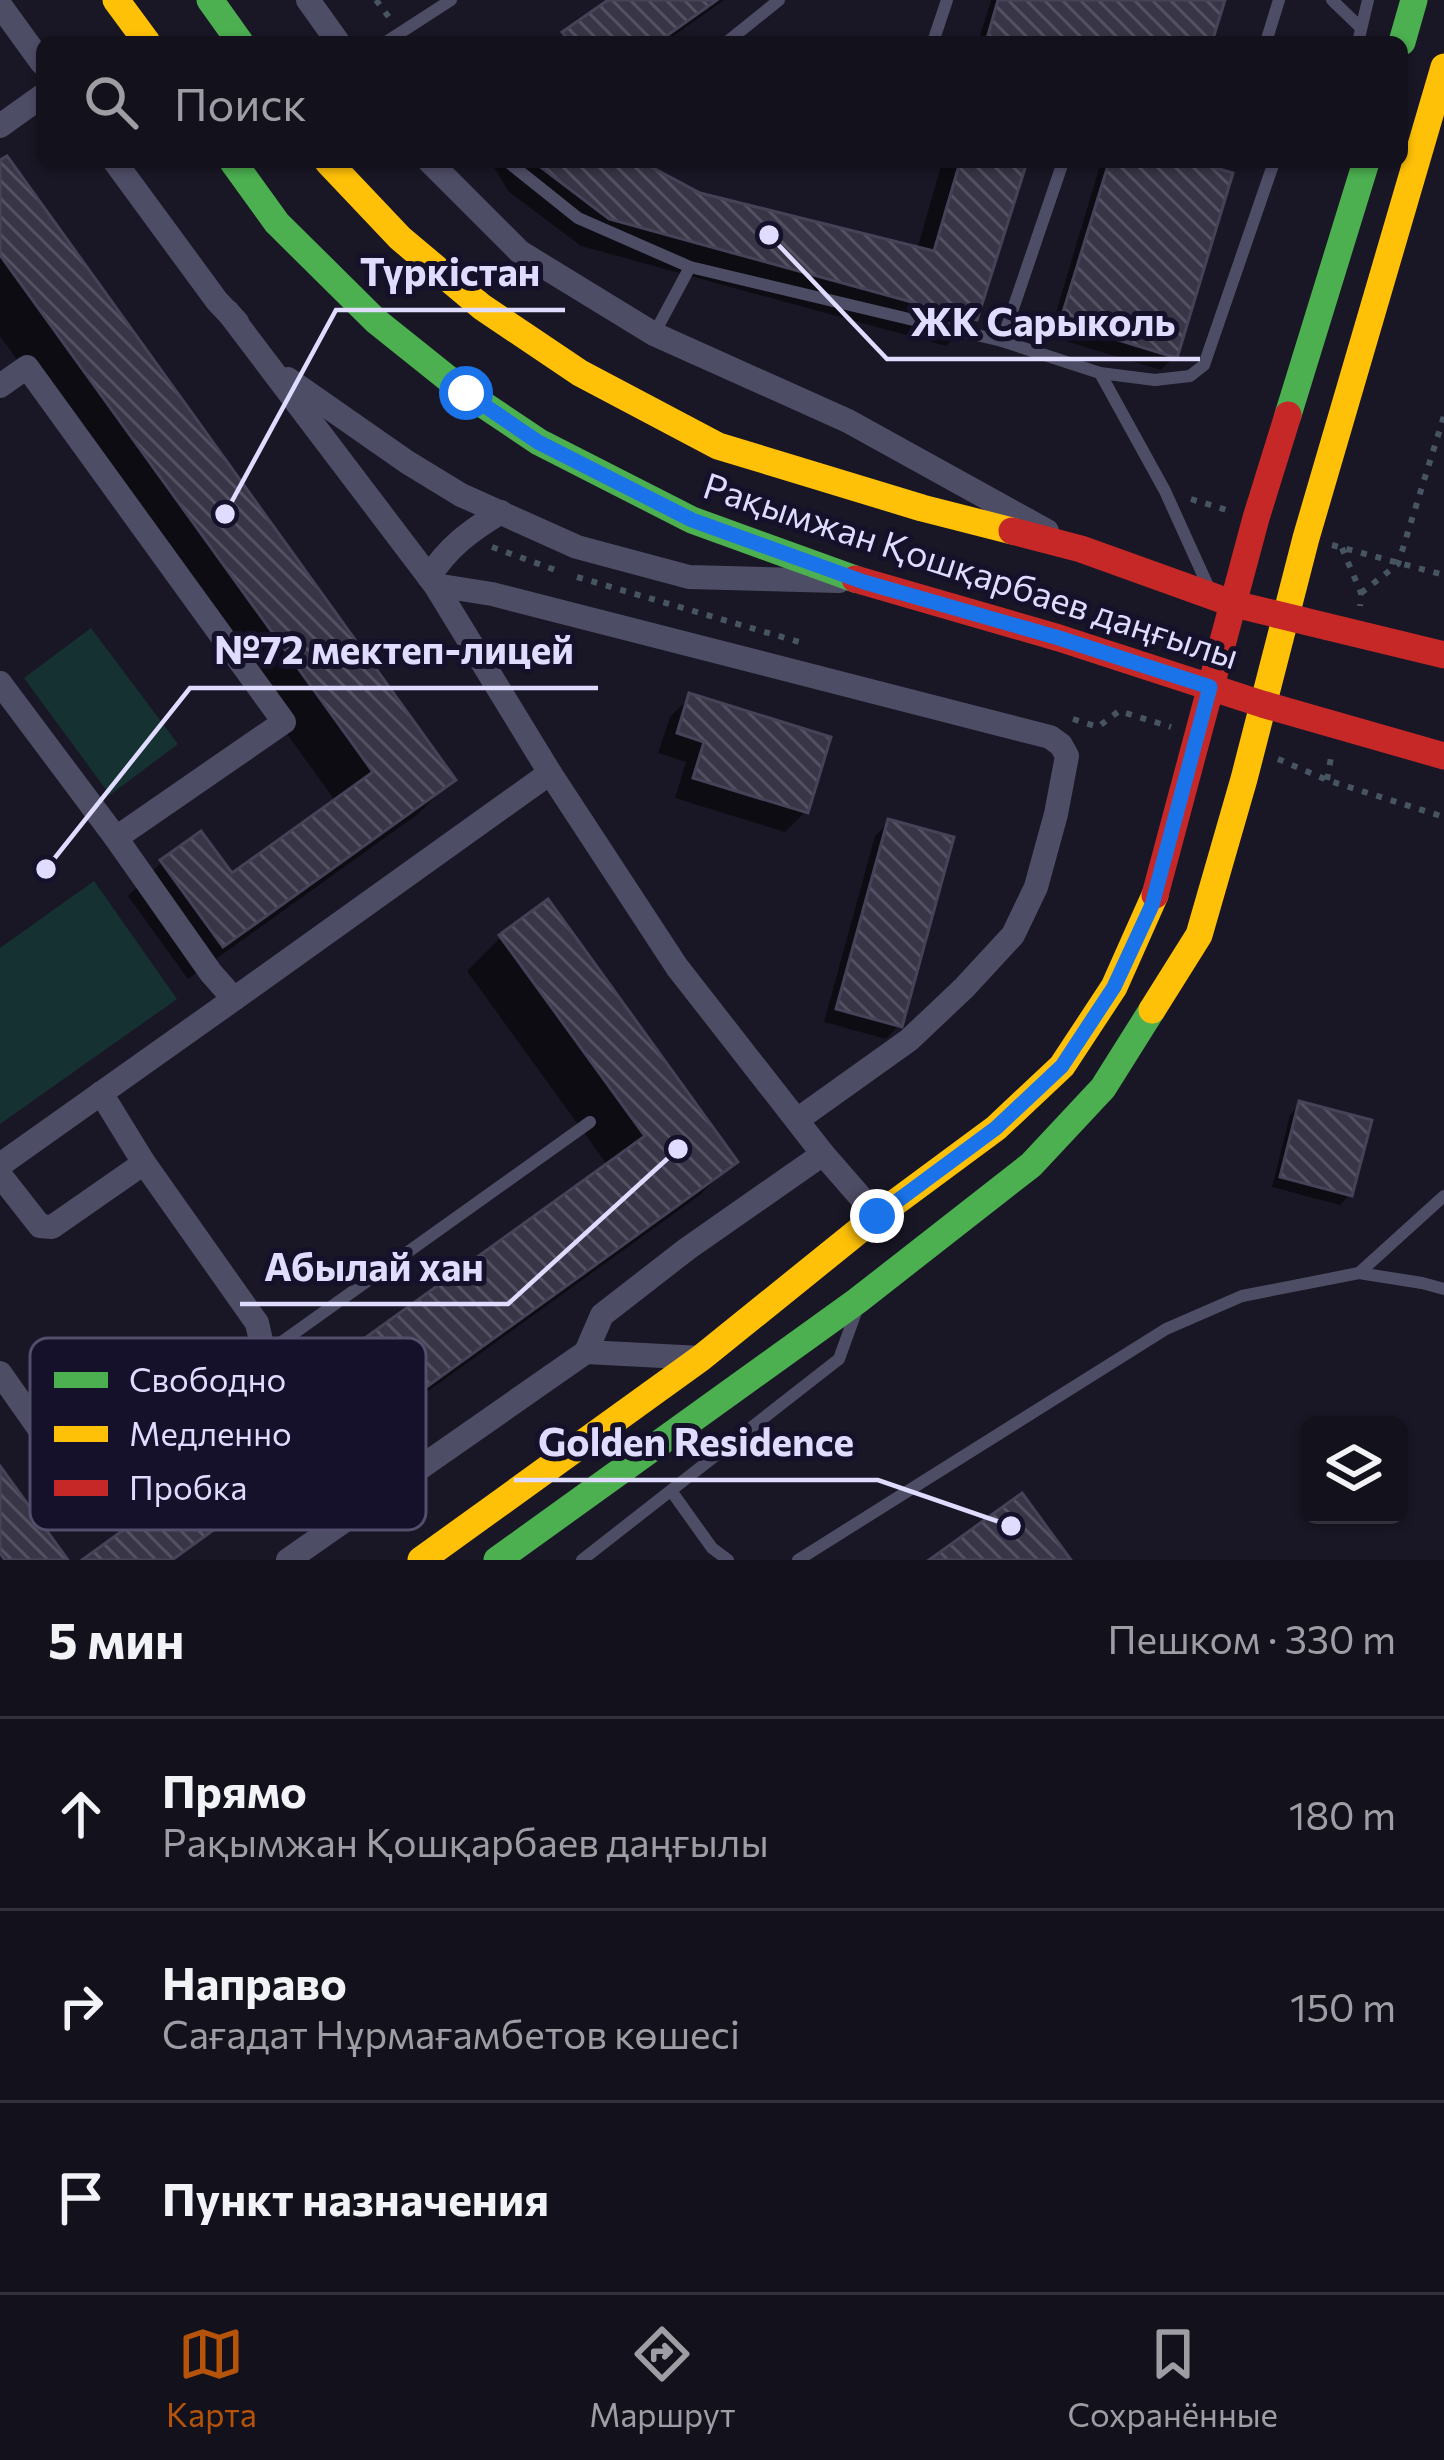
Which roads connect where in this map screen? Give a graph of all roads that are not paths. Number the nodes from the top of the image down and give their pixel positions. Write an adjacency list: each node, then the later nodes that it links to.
1 (116, 0): 13 (street)
2 (210, 0): 14 (street)
3 (308, 0): 15 (street)
4 (451, 0): 16 (lane)
5 (779, 0): 17 (lane)
6 (947, 0): 18 (lane)
7 (1279, 0): 19 (lane)
8 (1331, 0): 12 (lane)
9 (1368, 0): 12 (lane)
10 (1414, 0): 20 (street)
11 (0, 5): 21 (street)
12 (1360, 35)
13 (143, 36)
14 (236, 36)
15 (334, 36)
16 (405, 36)
17 (735, 36)
18 (936, 36)
19 (1268, 36)
20 (1404, 36)
21 (36, 55)
22 (1444, 68): 44 (street)
23 (36, 101): 24 (street)
24 (0, 126)
25 (120, 168): 34 (street)
26 (237, 168): 42 (street, Рақымжан Қошқарбаев даңғылы)
27 (334, 168): 40 (street, Рақымжан Қошқарбаев даңғылы)
28 (436, 168): 35 (street)
29 (516, 168): 33 (lane)
30 (1061, 168): 36 (lane)
31 (1272, 168): 37 (lane)
32 (1364, 168): 43 (street)
33 (690, 267): 35 (lane); 36 (lane)
34 (228, 312): 39 (street); 41 (street)
35 (654, 334): 40 (street)
36 (1002, 341): 37 (lane)
37 (1100, 374): 43 (lane)
38 (0, 386): 51 (street)
39 (501, 512): 41 (street); 42 (street)
40 (1081, 549): 43 (street, Рақымжан Қошқарбаев даңғылы)
41 (432, 581): 50 (street); 54 (street)
42 (864, 582): 47 (street, Рақымжан Қошқарбаев даңғылы)
43 (1224, 600): 44 (street, Рақымжан Қошқарбаев даңғылы); 47 (street)
44 (1285, 616): 45 (street, Рақымжан Қошқарбаев даңғылы); 48 (street)
45 (1444, 655)
46 (0, 682): 51 (street)
47 (1210, 687): 48 (street, Рақымжан Қошқарбаев даңғылы); 61 (street)
48 (1262, 704): 49 (street, Рақымжан Қошқарбаев даңғылы); 64 (street)
49 (1444, 756)
50 (550, 773): 52 (street); 54 (street)
51 (116, 838): 52 (street)
52 (234, 999): 53 (street)
53 (101, 1093): 57 (street); 58 (street)
54 (796, 1120): 56 (street)
55 (590, 1122): 66 (lane)
56 (823, 1154): 61 (street); 67 (street)
57 (144, 1163): 59 (street); 65 (street)
58 (0, 1165)
59 (0, 1175)
60 (1444, 1196): 62 (lane)
61 (877, 1216): 68 (street)
62 (1359, 1273): 63 (lane); 79 (lane)
63 (1444, 1289)
64 (857, 1300): 72 (lane); 76 (street)
65 (260, 1338)
66 (286, 1338)
67 (586, 1352): 68 (street); 71 (street)
68 (700, 1358): 75 (street)
69 (0, 1373): 70 (street)
70 (30, 1416)
71 (426, 1464)
72 (672, 1492): 77 (lane); 78 (lane)
73 (331, 1530): 74 (street)
74 (288, 1560)
75 (421, 1560)
76 (496, 1560)
77 (582, 1560)
78 (728, 1560)
79 (798, 1560)

